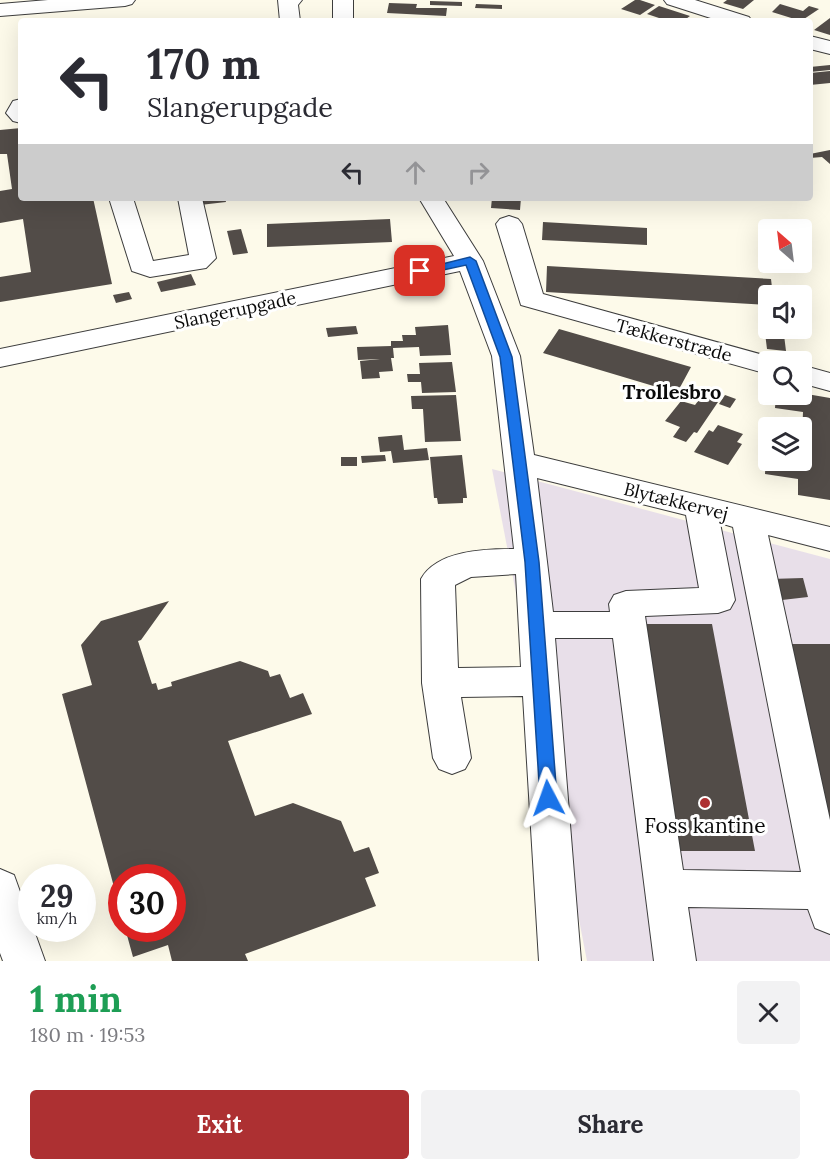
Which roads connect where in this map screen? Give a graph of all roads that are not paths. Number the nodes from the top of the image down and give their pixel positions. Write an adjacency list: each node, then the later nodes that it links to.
1 (125, 0): 5 (street)
2 (292, 0): 6 (street)
3 (343, 0): 7 (street)
4 (674, 0): 8 (street)
5 (0, 10)
6 (290, 18)
7 (343, 18)
8 (732, 18)
9 (813, 43): 10 (street)
10 (830, 48)
11 (121, 201): 12 (street)
12 (191, 201)
13 (433, 201): 15 (street)
14 (510, 224): 17 (street, Tækkerstræde)
15 (470, 261): 16 (street, Slangerupgade); 20 (street)
16 (0, 358)
17 (758, 362)
18 (812, 378): 19 (street)
19 (830, 382)
20 (521, 464): 21 (street, Blytækkervej); 24 (street)
21 (701, 507): 22 (street, Blytækkervej); 25 (street)
22 (748, 519): 23 (street, Blytækkervej); 26 (street)
23 (830, 539)
24 (532, 562): 27 (street); 30 (street)
25 (714, 577): 26 (street); 28 (street)
26 (760, 577): 34 (street)
27 (536, 625): 28 (street); 29 (street)
28 (629, 625): 33 (street)
29 (540, 681): 30 (street); 36 (street)
30 (440, 683): 31 (street)
31 (452, 758)
32 (0, 888): 35 (street)
33 (665, 888): 34 (street); 37 (street)
34 (828, 903)
35 (24, 961)
36 (560, 961)
37 (675, 961)

